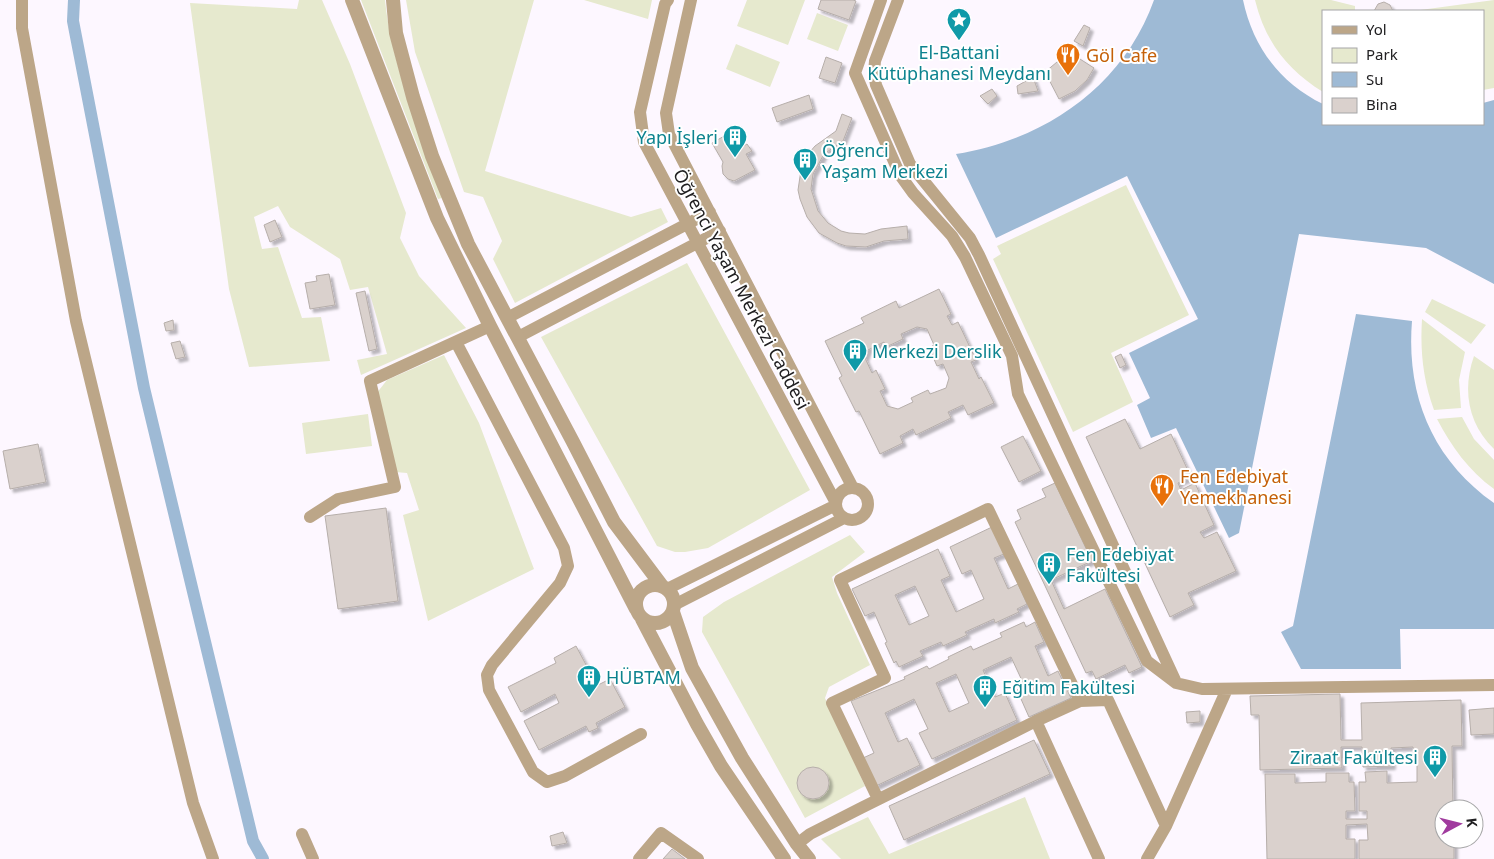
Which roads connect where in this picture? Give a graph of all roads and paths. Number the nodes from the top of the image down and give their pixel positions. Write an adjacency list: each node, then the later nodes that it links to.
1 (22, 0): 33 (street)
2 (352, 0): 13 (street)
3 (392, 0): 12 (street)
4 (668, 0): 9 (street, Öğrenci Yaşam Merkezi Caddesi)
5 (691, 0): 8 (street, Öğrenci Yaşam Merkezi Caddesi)
6 (882, 0): 23 (street)
7 (898, 0): 23 (street)
8 (710, 212): 9 (street); 10 (street, Öğrenci Yaşam Merkezi Caddesi)
9 (687, 224): 11 (street, Öğrenci Yaşam Merkezi Caddesi); 12 (street)
10 (720, 232): 11 (street); 16 (street, Öğrenci Yaşam Merkezi Caddesi)
11 (698, 243): 14 (street); 17 (street, Öğrenci Yaşam Merkezi Caddesi)
12 (507, 318): 14 (street)
13 (490, 326): 15 (street); 22 (street)
14 (518, 337): 20 (street)
15 (456, 342): 18 (street); 28 (street)
16 (853, 488): 17 (street); 19 (street)
17 (836, 504): 19 (street); 20 (street)
18 (310, 517)
19 (844, 518): 21 (street)
20 (664, 588): 21 (street); 22 (street)
21 (674, 608): 22 (street); 32 (street)
22 (639, 614): 37 (street)
23 (1176, 683): 25 (street)
24 (1494, 685): 25 (street)
25 (1227, 689): 30 (street)
26 (1080, 701): 27 (street); 29 (street); 30 (street)
27 (1036, 721): 29 (street); 39 (street)
28 (641, 734)
29 (878, 799): 32 (street)
30 (1166, 826): 40 (street)
31 (302, 834): 34 (street)
32 (797, 844): 38 (street)
33 (213, 859)
34 (313, 859)
35 (639, 859): 36 (street)
36 (698, 859)
37 (784, 859)
38 (809, 859)
39 (1099, 859)
40 (1147, 859)

